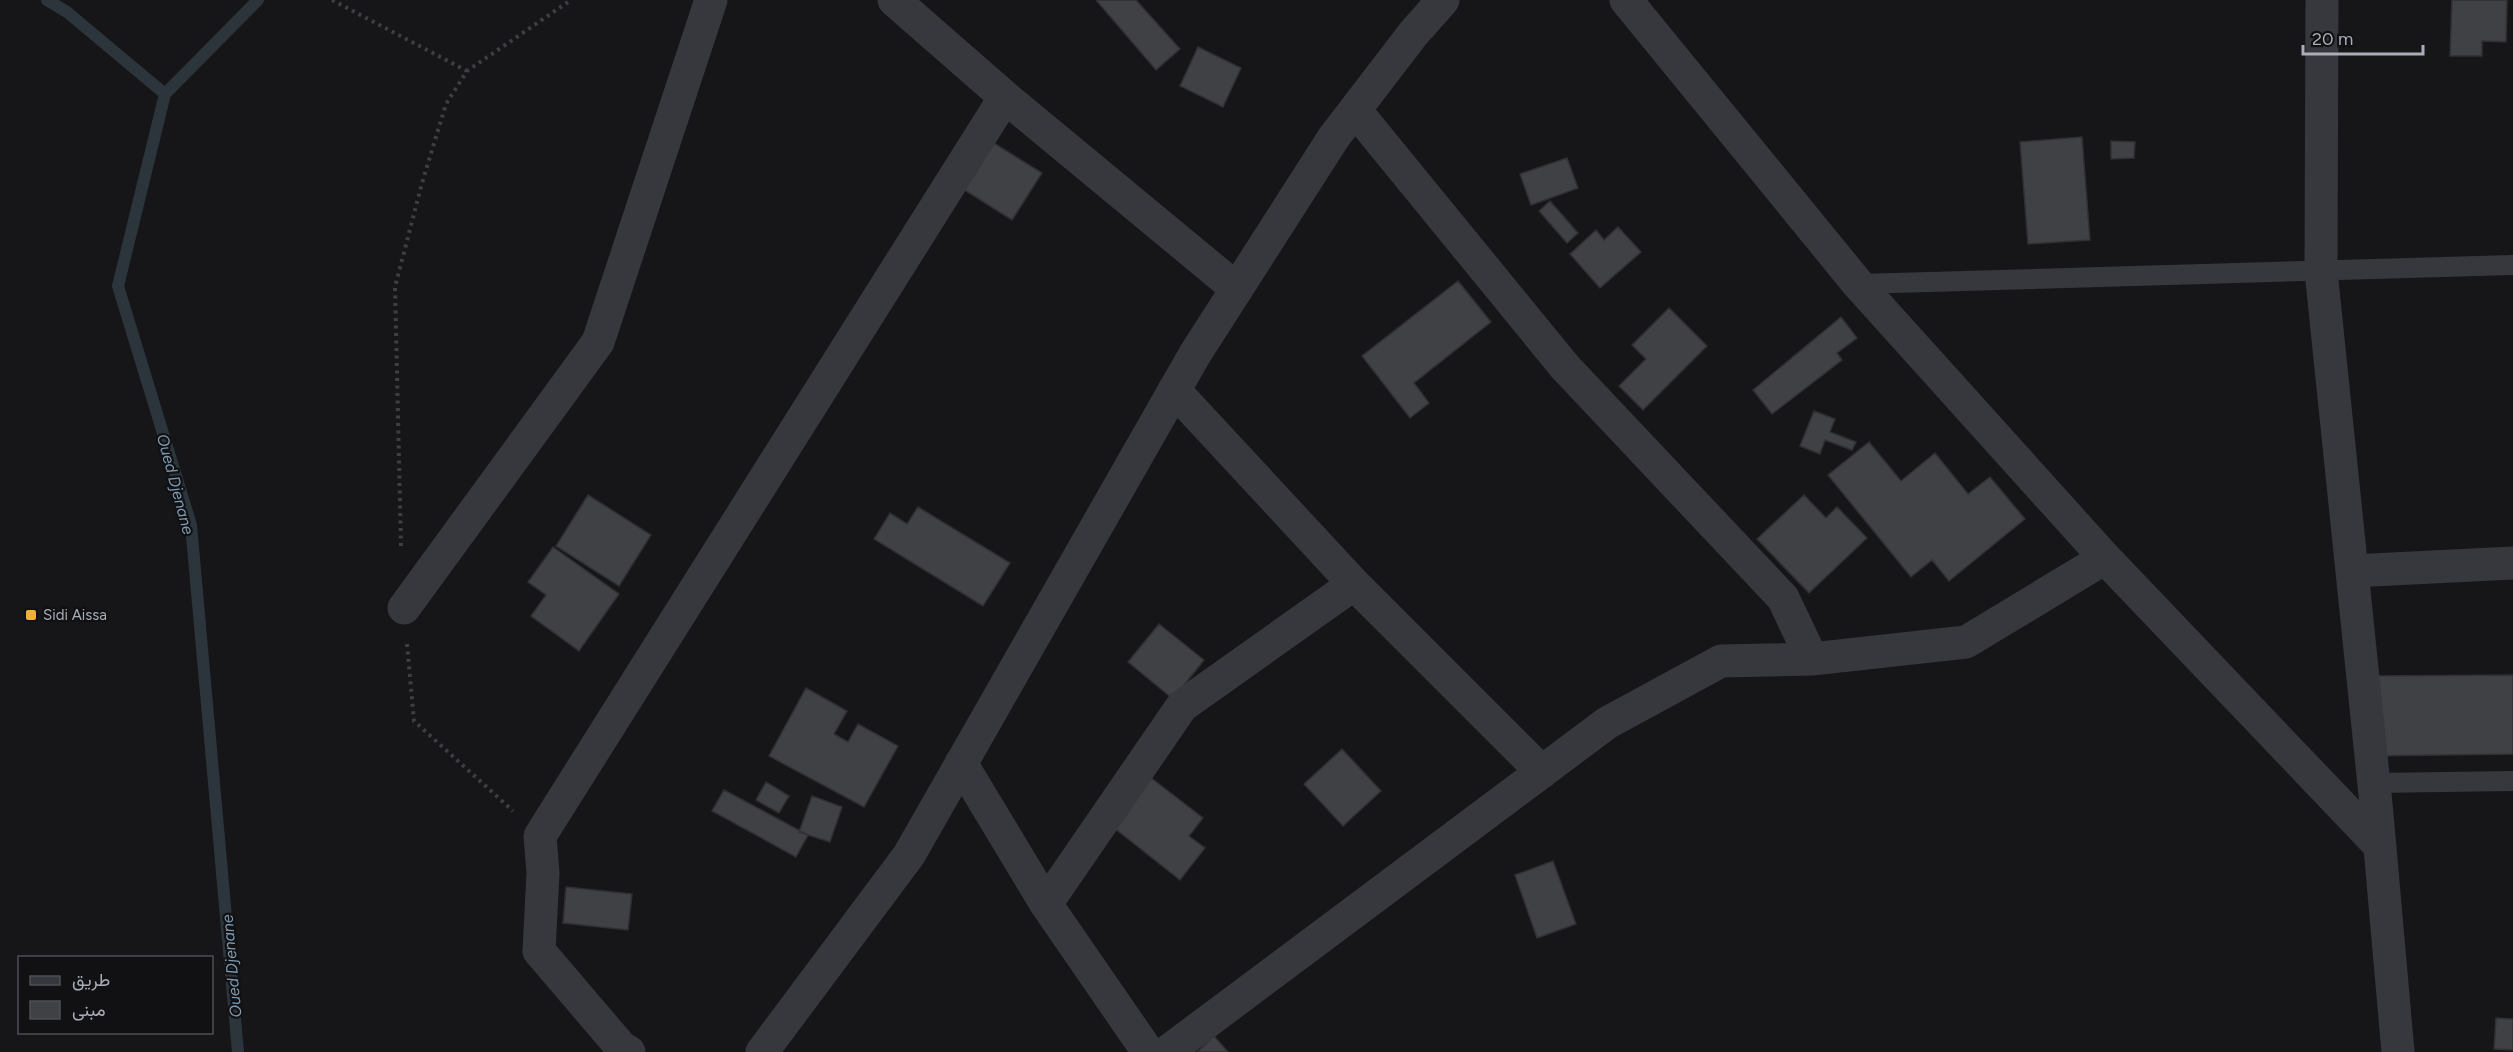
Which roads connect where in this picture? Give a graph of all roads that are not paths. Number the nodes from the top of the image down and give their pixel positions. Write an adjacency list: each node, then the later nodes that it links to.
1 (711, 0): 17 (street)
2 (894, 0): 6 (street)
3 (1443, 0): 7 (street)
4 (1626, 0): 10 (street)
5 (2322, 0): 9 (street)
6 (1005, 97): 11 (street); 25 (street)
7 (1355, 110): 11 (street); 18 (street)
8 (2513, 265): 9 (lane)
9 (2321, 271): 10 (lane); 15 (street)
10 (1858, 284): 13 (street)
11 (1237, 289): 12 (street)
12 (1174, 390): 16 (street); 19 (street)
13 (2105, 558): 18 (street); 23 (street)
14 (2513, 563): 15 (street)
15 (2352, 572): 22 (street)
16 (1354, 585): 20 (street); 24 (street)
17 (404, 608)
18 (1812, 659): 20 (street)
19 (961, 763): 24 (street); 26 (street)
20 (1542, 771): 28 (street)
21 (2513, 781): 22 (lane)
22 (2374, 783): 23 (street)
23 (2380, 846): 29 (street)
24 (1046, 904): 27 (street)
25 (629, 1052)
26 (762, 1052)
27 (1148, 1052)
28 (1167, 1052)
29 (2398, 1052)

